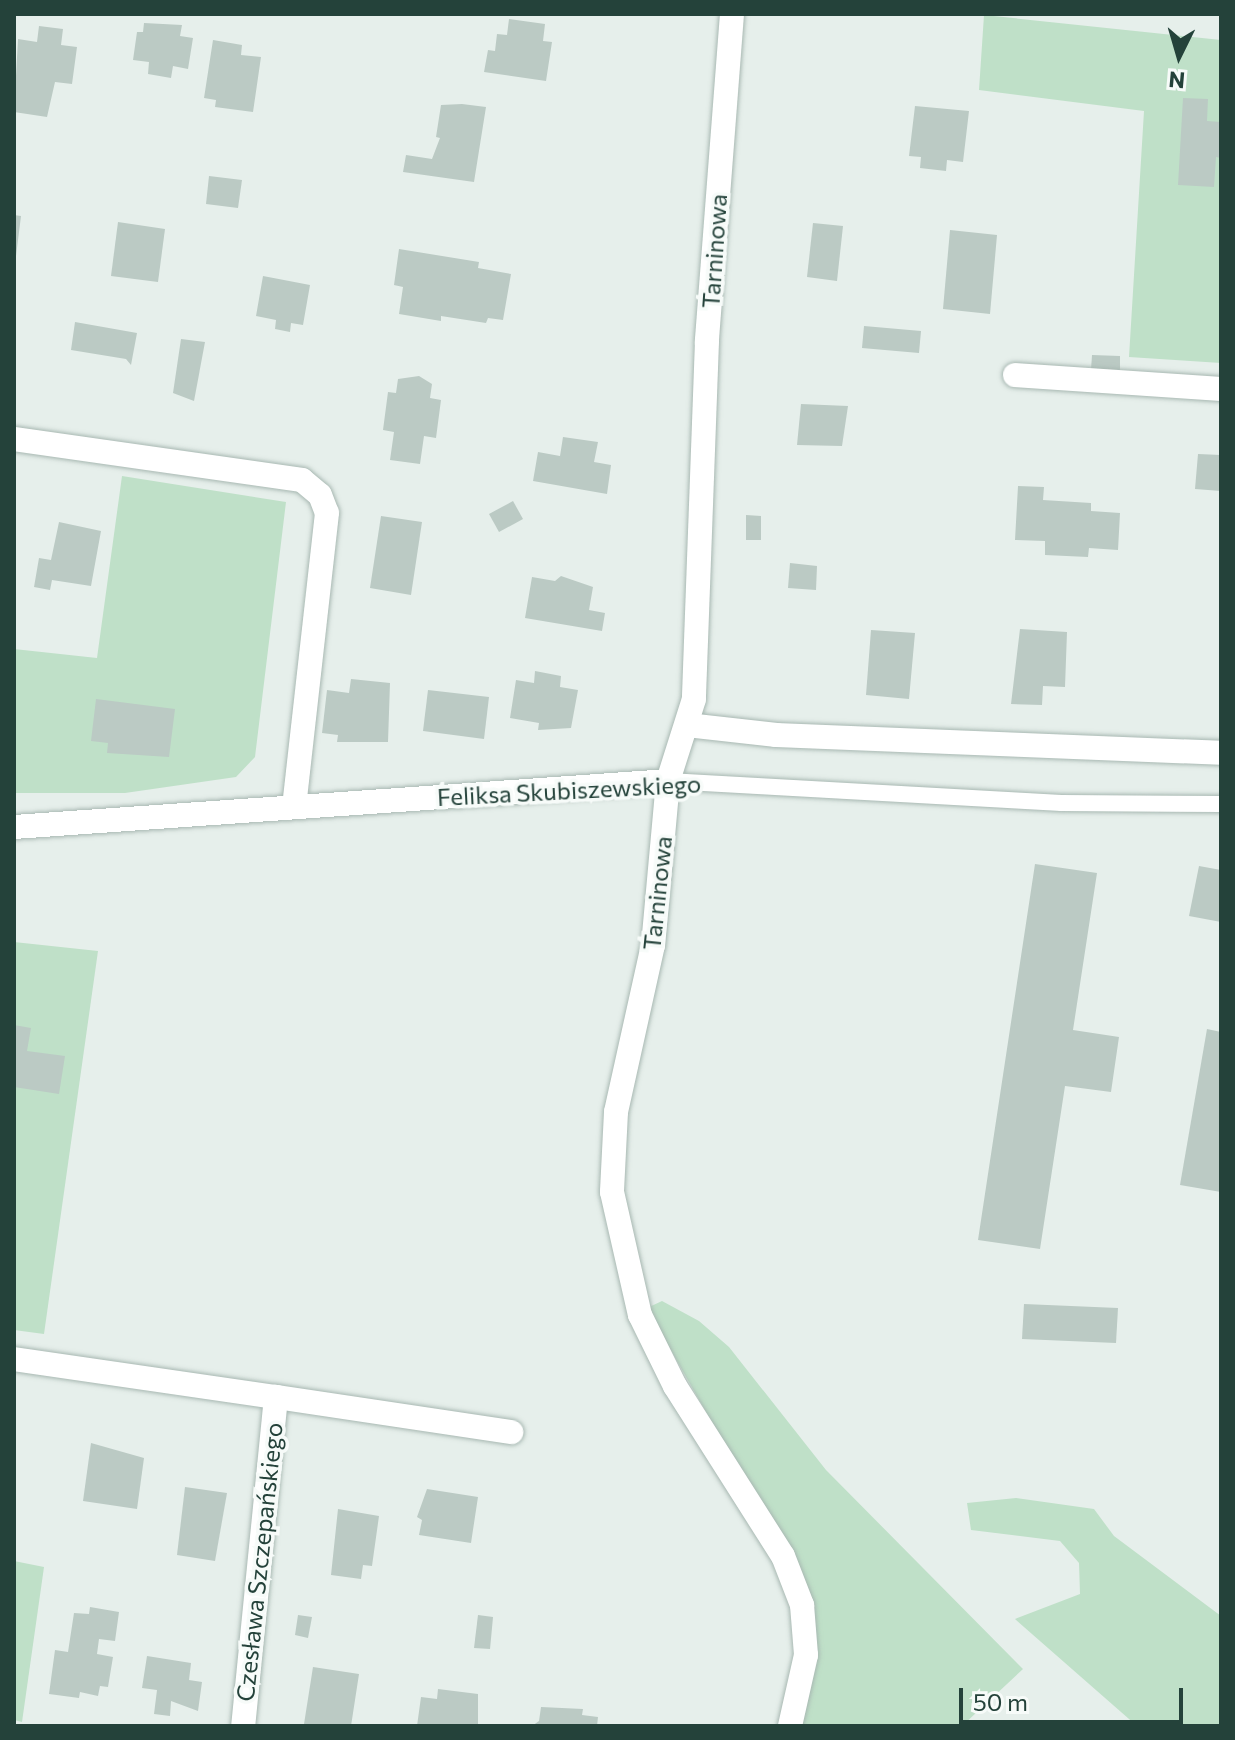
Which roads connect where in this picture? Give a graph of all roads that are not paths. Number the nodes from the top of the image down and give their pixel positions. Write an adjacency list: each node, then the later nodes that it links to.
1 (732, 14): 5 (street, Tarninowa)
2 (1015, 375): 3 (street)
3 (1221, 389)
4 (14, 439): 9 (street)
5 (687, 725): 6 (street); 7 (street, Tarninowa)
6 (1221, 753)
7 (668, 781): 8 (lane, Feliksa Skubiszewskiego); 9 (street, Feliksa Skubiszewskiego); 15 (street, Tarninowa)
8 (1221, 804)
9 (294, 806): 10 (street, Feliksa Skubiszewskiego)
10 (14, 827)
11 (14, 1359): 12 (street, Czesława Szczepańskiego)
12 (276, 1397): 13 (street, Czesława Szczepańskiego); 14 (street, Czesława Szczepańskiego)
13 (511, 1432)
14 (243, 1726)
15 (790, 1726)

